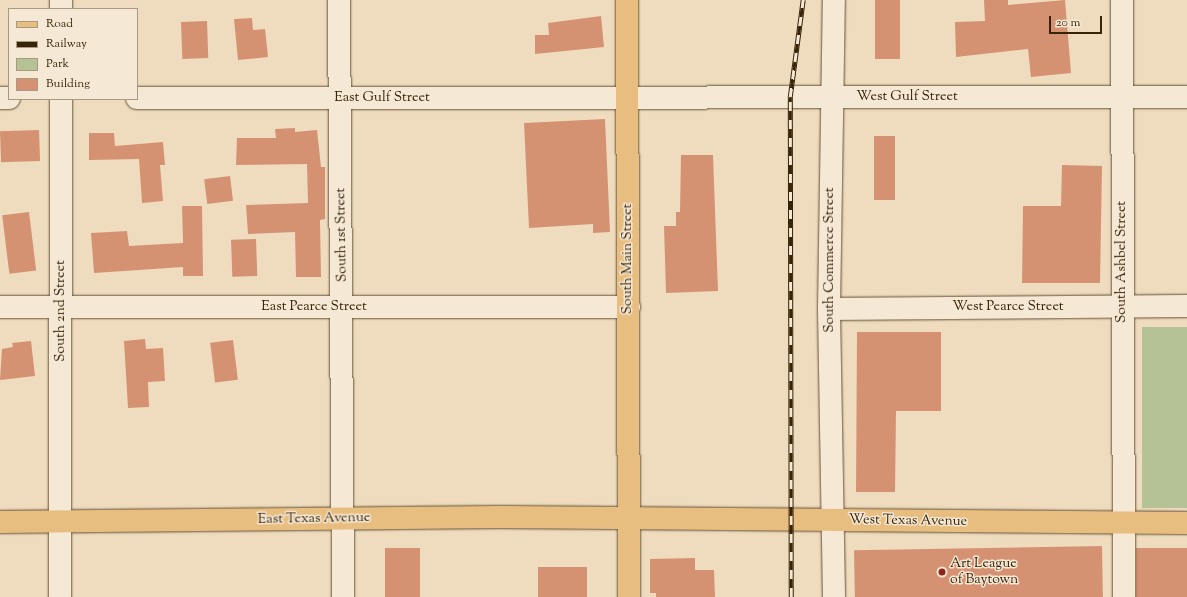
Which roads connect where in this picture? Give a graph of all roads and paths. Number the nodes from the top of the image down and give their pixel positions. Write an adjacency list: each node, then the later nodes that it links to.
1 (340, 0): 9 (street, South 1st Street)
2 (627, 0): 10 (main road, South Main Street)
3 (834, 0): 6 (street, South Commerce Street)
4 (1122, 0): 5 (street, South Ashbel Street)
5 (1122, 96): 6 (street, West Gulf Street); 7 (street, West Gulf Street); 12 (street, South Ashbel Street)
6 (832, 97): 10 (street, West Gulf Street); 18 (street, South Commerce Street)
7 (1187, 97)
8 (138, 98): 9 (street, East Gulf Street)
9 (340, 98): 10 (street, East Gulf Street); 16 (street, South 1st Street)
10 (627, 99): 17 (main road, South Main Street)
11 (61, 100): 15 (street, South 2nd Street)
12 (1122, 306): 13 (street, West Pearce Street); 18 (street, West Pearce Street); 25 (street, South Ashbel Street)
13 (1187, 306)
14 (0, 307): 15 (street, East Pearce Street)
15 (61, 307): 16 (street, East Pearce Street); 23 (street, South 2nd Street)
16 (343, 307): 17 (street, East Pearce Street); 19 (street, South 1st Street)
17 (629, 307): 20 (main road, South Main Street)
18 (829, 309): 21 (street, South Commerce Street)
19 (343, 519): 20 (main road, East Texas Avenue); 23 (main road, East Texas Avenue); 27 (street, South 1st Street)
20 (629, 519): 21 (main road, West Texas Avenue); 28 (main road, South Main Street)
21 (831, 520): 25 (main road, West Texas Avenue); 29 (street, South Commerce Street)
22 (0, 522): 23 (main road, East Texas Avenue)
23 (61, 522): 26 (street, South 2nd Street)
24 (1187, 523): 25 (main road, West Texas Avenue)
25 (1124, 525): 30 (street, South Ashbel Street)
26 (60, 597)
27 (343, 597)
28 (628, 597)
29 (834, 597)
30 (1124, 597)

